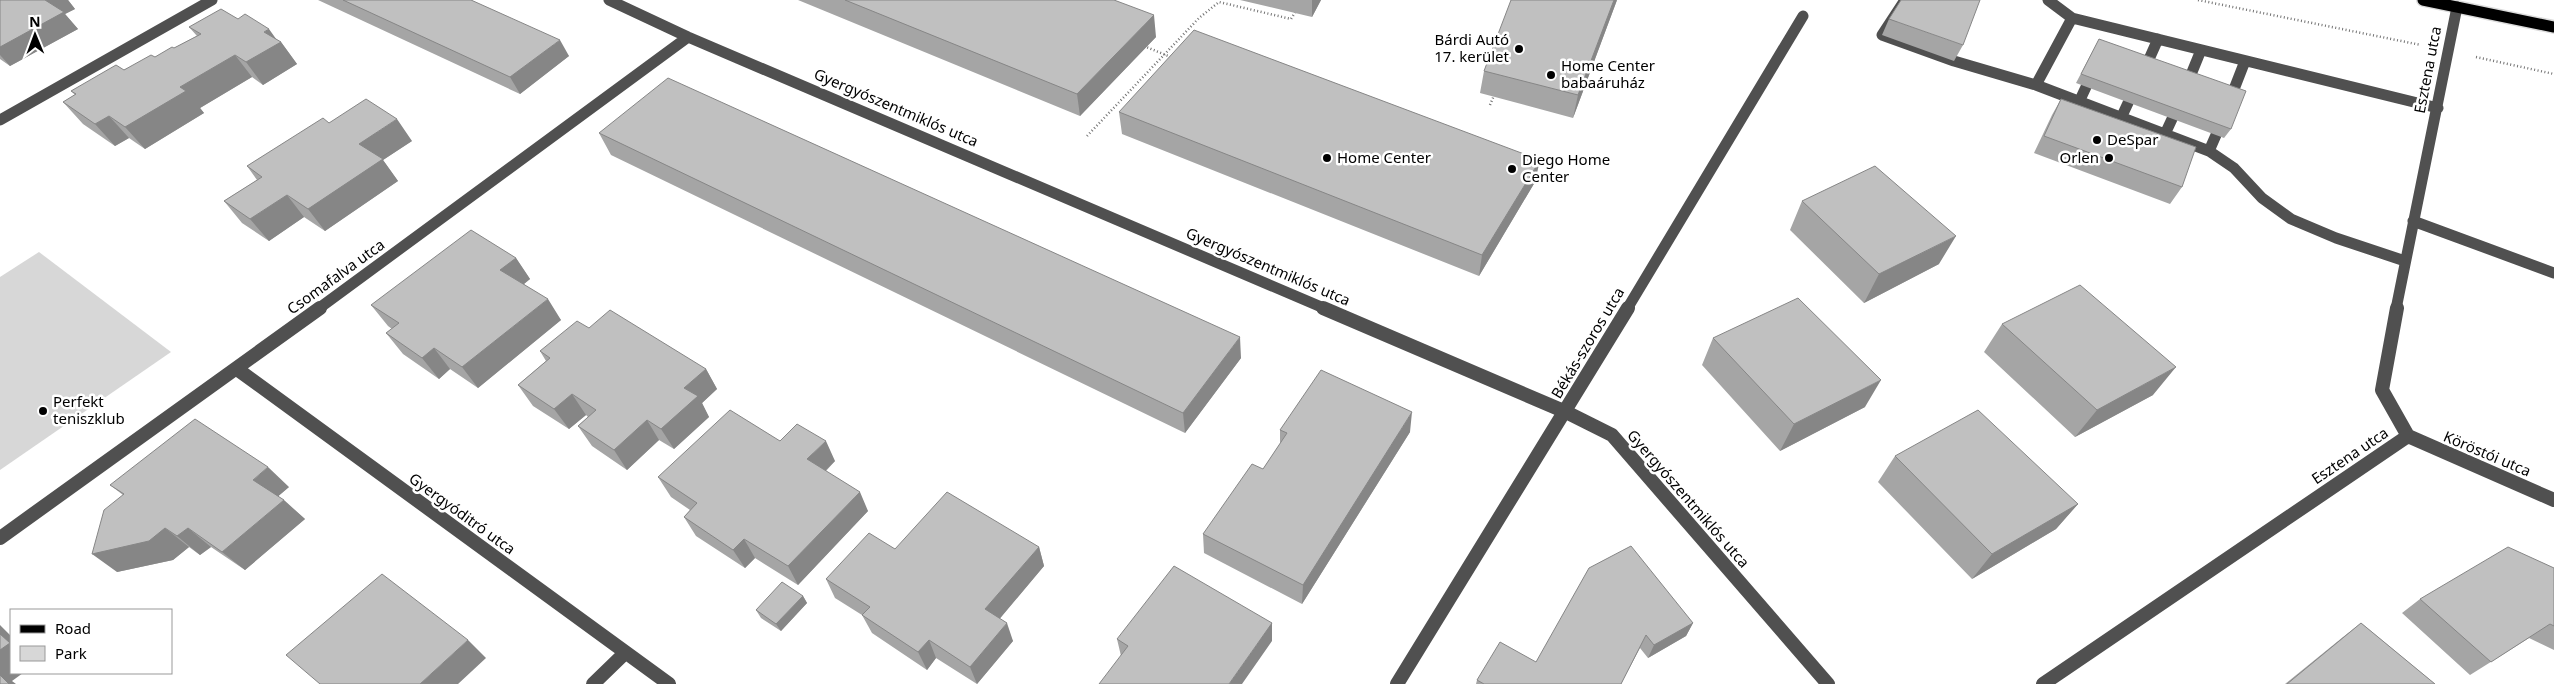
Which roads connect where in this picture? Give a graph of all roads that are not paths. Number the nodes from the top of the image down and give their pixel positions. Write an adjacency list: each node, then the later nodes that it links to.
1 (212, 0): 24 (street)
2 (609, 0): 10 (street, Gyergyószentmiklós utca)
3 (1905, 0): 16 (street)
4 (2048, 0): 8 (street)
5 (2423, 0): 6 (main road)
6 (2457, 7): 9 (main road); 21 (street, Esztena utca)
7 (1803, 16): 32 (street, Békás-szoros utca)
8 (2072, 18): 11 (street); 16 (street)
9 (2554, 27)
10 (688, 37): 31 (street, Csomafalva utca); 32 (street, Gyergyószentmiklós utca)
11 (2158, 39): 12 (street); 14 (street)
12 (2201, 50): 13 (street); 15 (street)
13 (2245, 61): 18 (street); 21 (street)
14 (2146, 66)
15 (2188, 82)
16 (2036, 86): 19 (street)
17 (2086, 87): 19 (street)
18 (2231, 97)
19 (2079, 102): 22 (street)
20 (2128, 103): 22 (street)
21 (2438, 108): 28 (street, Esztena utca)
22 (2121, 118): 25 (street)
23 (2172, 119): 25 (street)
24 (0, 120)
25 (2165, 134): 27 (street)
26 (2216, 135): 27 (street)
27 (2209, 151): 29 (street)
28 (2413, 221): 29 (street, Esztena utca); 30 (street)
29 (2405, 261): 33 (street, Esztena utca)
30 (2554, 273)
31 (237, 369): 35 (street, Csomafalva utca); 36 (street, Gyergyóditró utca)
32 (1566, 412): 39 (street, Békás-szoros utca); 40 (street, Gyergyószentmiklós utca)
33 (2408, 436): 34 (street, Köröstói utca); 41 (street, Esztena utca)
34 (2554, 500)
35 (0, 538)
36 (625, 653): 37 (street); 38 (street, Gyergyóditró utca)
37 (593, 684)
38 (669, 684)
39 (1397, 684)
40 (1828, 684)
41 (2043, 684)

